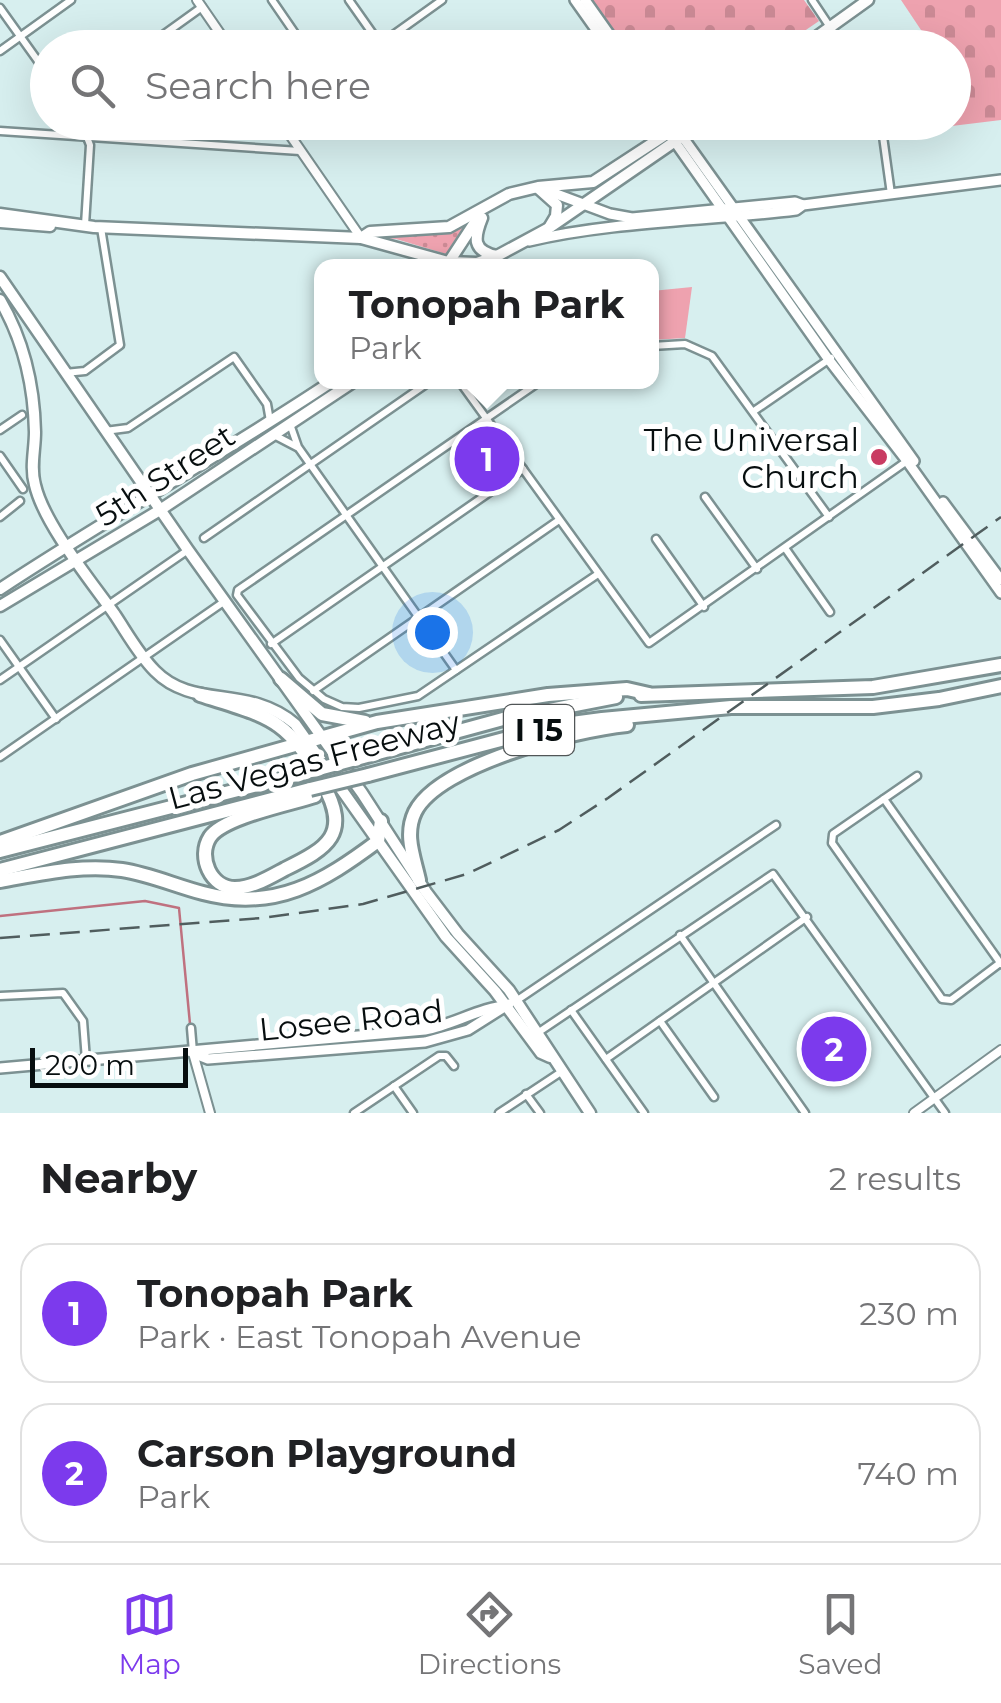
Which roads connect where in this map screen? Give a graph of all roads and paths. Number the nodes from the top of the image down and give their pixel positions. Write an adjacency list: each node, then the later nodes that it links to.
1 (71, 0): 22 (street)
2 (272, 0): 15 (street)
3 (349, 0): 16 (street)
4 (442, 0): 10 (street)
5 (576, 0): 18 (main road)
6 (586, 0): 19 (main road)
7 (812, 0): 12 (street)
8 (868, 0): 12 (main road)
9 (199, 4): 13 (street); 14 (street)
10 (429, 4): 17 (street)
11 (0, 8): 22 (street)
12 (830, 26): 20 (main road); 21 (street)
13 (166, 30)
14 (217, 30)
15 (293, 30)
16 (368, 30)
17 (397, 30)
18 (597, 30)
19 (607, 30)
20 (825, 30)
21 (833, 30)
22 (20, 36): 23 (street); 24 (street)
23 (0, 50)
24 (30, 50)
25 (0, 131): 26 (street)
26 (30, 132)
27 (88, 140): 46 (street)
28 (154, 140): 34 (street)
29 (292, 140): 34 (street)
30 (662, 140): 36 (main road)
31 (665, 140): 38 (main road)
32 (683, 140): 41 (main road)
33 (884, 140): 37 (street)
34 (300, 151): 50 (street)
35 (1001, 180): 37 (main road)
36 (538, 187): 38 (main road); 40 (main road); 48 (main road)
37 (891, 194): 39 (main road)
38 (584, 203): 41 (main road); 48 (main road)
39 (804, 205): 41 (main road); 43 (main road)
40 (486, 208): 50 (main road); 52 (main road); 54 (main road)
41 (732, 213): 43 (main road); 49 (main road); 51 (main road); 60 (main road)
42 (0, 214): 45 (main road)
43 (764, 214): 49 (main road)
44 (0, 222): 45 (main road)
45 (61, 224): 46 (main road)
46 (85, 226): 47 (main road)
47 (100, 227): 50 (main road); 61 (street)
48 (549, 228): 51 (main road)
49 (754, 237): 60 (main road)
50 (361, 238): 53 (main road)
51 (524, 242): 52 (main road)
52 (497, 256): 55 (main road); 56 (main road)
53 (430, 259)
54 (450, 259)
55 (488, 259)
56 (492, 259)
57 (0, 276): 62 (main road)
58 (0, 300): 97 (main road)
59 (659, 345): 70 (street)
60 (833, 357): 70 (street); 72 (main road)
61 (86, 371): 62 (street); 68 (street)
62 (64, 372): 68 (main road)
63 (320, 389): 71 (main road, 5th Street)
64 (339, 389): 75 (main road, 5th Street)
65 (419, 389): 84 (street)
66 (465, 389): 74 (street)
67 (529, 389): 74 (street)
68 (77, 391): 79 (main road)
69 (267, 404): 71 (street); 76 (street); 77 (street)
70 (754, 411): 93 (street)
71 (286, 412): 77 (main road, 5th Street)
72 (873, 412): 83 (main road); 104 (main road)
73 (22, 416): 78 (street)
74 (486, 418): 85 (street); 91 (street)
75 (290, 424): 77 (main road, 5th Street); 80 (street)
76 (128, 428): 79 (street); 81 (street)
77 (272, 429): 80 (street); 87 (main road, 5th Street); 90 (main road, 5th Street)
78 (0, 430)
79 (105, 431): 81 (main road)
80 (298, 448): 84 (street)
81 (118, 450): 87 (main road)
82 (0, 456): 86 (street)
83 (907, 462): 93 (street); 108 (main road)
84 (310, 465): 91 (street); 95 (street)
85 (523, 469): 94 (street); 101 (street)
86 (23, 489)
87 (150, 494): 90 (main road); 97 (main road, 5th Street)
88 (705, 496): 102 (street)
89 (20, 501): 92 (street)
90 (160, 510): 99 (main road); 100 (main road, 5th Street)
91 (346, 515): 101 (street); 107 (street)
92 (0, 517)
93 (829, 517): 98 (street)
94 (560, 520): 103 (street); 114 (street)
95 (204, 538)
96 (656, 539): 112 (street)
97 (67, 545): 100 (main road); 105 (main road, 5th Street)
98 (786, 548): 102 (street); 113 (street)
99 (188, 550): 106 (main road); 110 (street)
100 (76, 561): 110 (main road); 111 (main road, 5th Street)
101 (383, 566): 114 (street); 116 (street)
102 (757, 569): 112 (street)
103 (598, 574): 112 (street); 120 (street)
104 (1001, 580)
105 (0, 589)
106 (216, 590): 107 (main road); 109 (main road)
107 (237, 592): 116 (street)
108 (1001, 594)
109 (225, 601): 117 (street); 121 (main road)
110 (108, 605): 117 (main road); 119 (street)
111 (0, 606)
112 (704, 607)
113 (830, 612)
114 (419, 618): 120 (street); 124 (street)
115 (0, 640): 119 (street)
116 (271, 644): 124 (street)
117 (144, 658): 126 (main road); 129 (street)
118 (1001, 665): 125 (highway, Las Vegas Freeway / I 15)
119 (19, 667): 122 (street); 129 (street)
120 (456, 670): 124 (street)
121 (281, 679): 130 (highway); 131 (main road)
122 (0, 680)
123 (1001, 686): 127 (highway, Las Vegas Freeway / I 15)
124 (313, 691)
125 (648, 694): 130 (highway); 142 (highway, Las Vegas Freeway / I 15, bridge)
126 (200, 695): 128 (highway); 132 (main road)
127 (703, 708): 136 (highway, Las Vegas Freeway / I 15, bridge); 145 (highway)
128 (254, 711): 132 (highway); 133 (highway)
129 (56, 718): 134 (street)
130 (377, 722): 131 (highway)
131 (325, 740): 132 (highway); 138 (main road)
132 (305, 744): 133 (highway); 136 (highway); 140 (main road)
133 (256, 756): 141 (highway)
134 (0, 757)
135 (918, 776): 137 (street)
136 (313, 792): 143 (highway, Las Vegas Freeway / I 15)
137 (884, 799): 148 (street); 148 (street)
138 (381, 821): 140 (highway); 145 (main road)
139 (776, 826): 151 (street, Losee Road)
140 (378, 840): 144 (highway); 151 (main road)
141 (0, 842)
142 (0, 851)
143 (0, 870)
144 (0, 880)
145 (418, 880): 151 (main road)
146 (807, 917): 147 (street); 149 (street); 169 (street)
147 (680, 935): 149 (street); 152 (street)
148 (1001, 964)
149 (714, 983): 153 (street); 177 (street)
150 (0, 996): 162 (street)
151 (512, 1003): 155 (main road); 156 (main road, Losee Road); 159 (main road, Losee Road); 160 (main road)
152 (571, 1010): 155 (street); 161 (street)
153 (660, 1020): 161 (street); 168 (street)
154 (190, 1028): 158 (street)
155 (539, 1032): 160 (main road)
156 (310, 1040): 158 (main road, Losee Road); 159 (main road)
157 (1001, 1050): 169 (street)
158 (194, 1054): 159 (main road, Losee Road); 162 (main road, Losee Road); 170 (street)
159 (276, 1054)
160 (550, 1057): 165 (main road)
161 (606, 1059): 176 (street)
162 (86, 1062): 164 (main road, Losee Road)
163 (454, 1066): 166 (street)
164 (0, 1068)
165 (560, 1072): 167 (street); 175 (main road)
166 (394, 1086): 171 (street); 172 (street)
167 (526, 1094): 173 (street); 174 (street)
168 (714, 1097)
169 (935, 1098): 178 (street); 179 (street)
170 (210, 1113)
171 (354, 1113)
172 (412, 1113)
173 (499, 1113)
174 (540, 1113)
175 (590, 1113)
176 (644, 1113)
177 (805, 1113)
178 (914, 1113)
179 (945, 1113)

